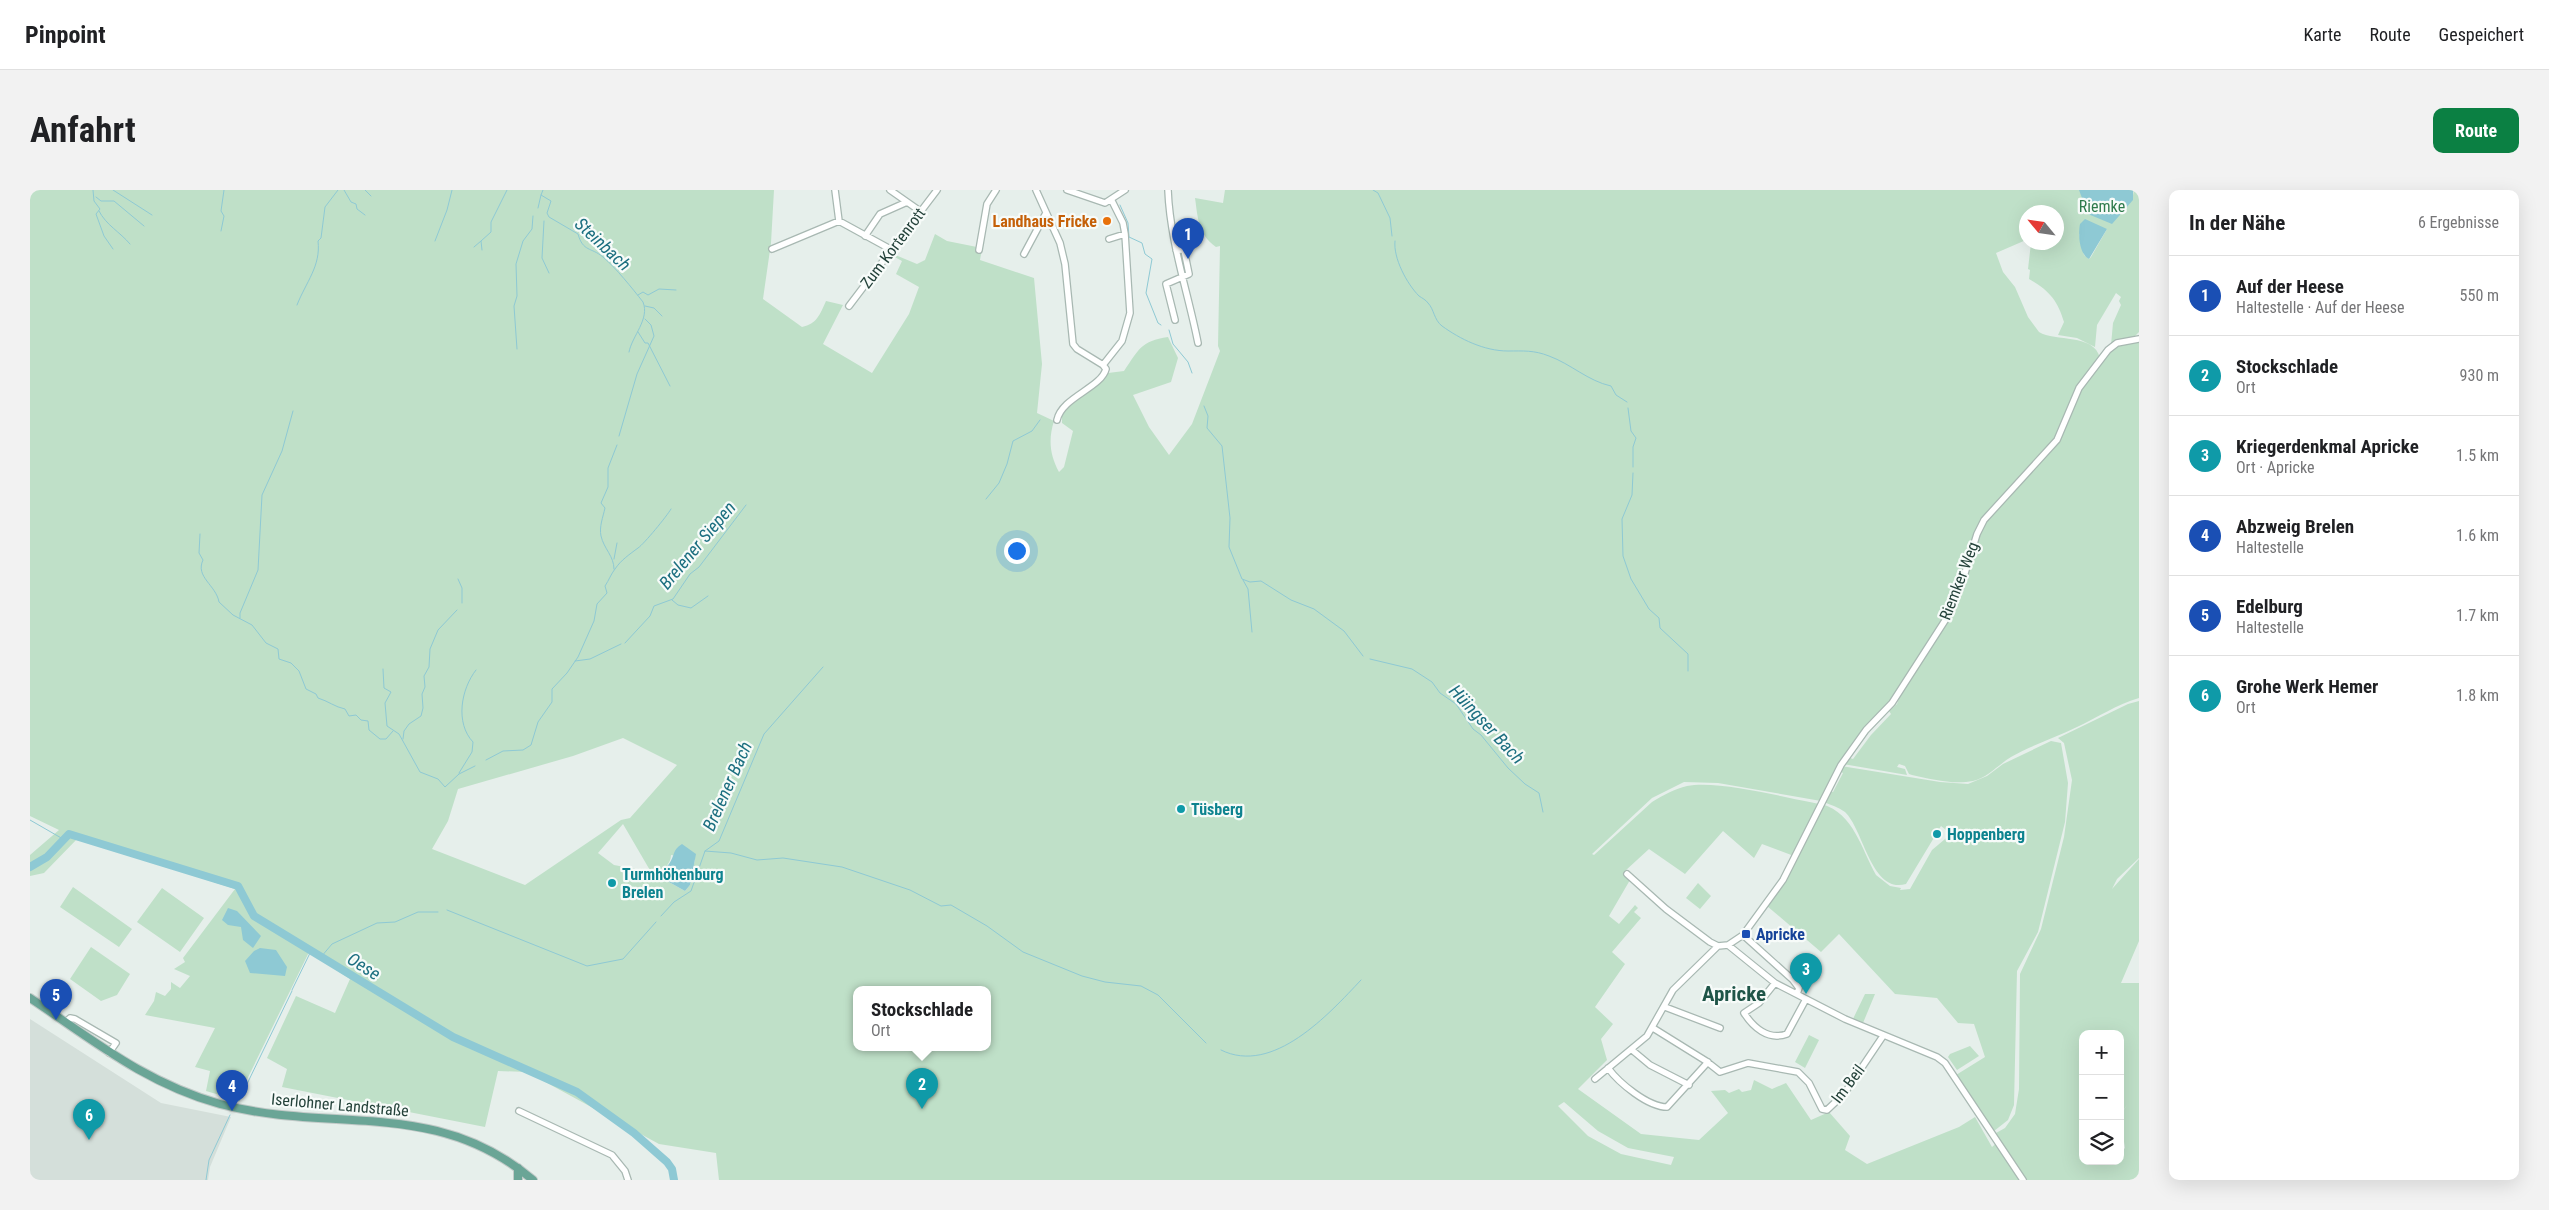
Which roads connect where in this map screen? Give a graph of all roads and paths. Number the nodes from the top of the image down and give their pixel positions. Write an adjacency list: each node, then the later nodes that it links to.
1 (834, 190): 13 (street)
2 (890, 190): 10 (street)
3 (937, 190): 11 (street, Zum Kortenrott)
4 (996, 190): 19 (street)
5 (1036, 190): 12 (street)
6 (1067, 190): 9 (street)
7 (1125, 190): 9 (street)
8 (1168, 190): 21 (street)
9 (1112, 201): 14 (street)
10 (907, 202): 11 (street); 15 (street)
11 (920, 211): 18 (street, Zum Kortenrott)
12 (1046, 213): 20 (street); 26 (street)
13 (839, 222): 15 (street); 17 (street)
14 (1125, 234): 16 (street); 26 (street)
15 (865, 236): 18 (street)
16 (1109, 239)
17 (772, 249)
18 (892, 250): 22 (street, Zum Kortenrott)
19 (980, 250)
20 (1024, 254)
21 (1183, 277): 23 (street); 25 (street)
22 (849, 306)
23 (1175, 320)
24 (2139, 339): 29 (street, Riemker Weg)
25 (1198, 343)
26 (1103, 365): 27 (street)
27 (1057, 420)
28 (1627, 874): 31 (street)
29 (1743, 935): 30 (street); 33 (street)
30 (1728, 945): 31 (street); 32 (street)
31 (1718, 946): 36 (street)
32 (1775, 983): 33 (street); 35 (street)
33 (1797, 994): 35 (street)
34 (30, 998): 37 (main road, Iserlohner Landstraße)
35 (1806, 999): 40 (street)
36 (1665, 1007): 38 (street); 39 (street)
37 (66, 1022): 42 (main road, Iserlohner Landstraße); 42 (street)
38 (1653, 1028): 41 (street); 43 (street)
39 (1720, 1028)
40 (1883, 1036): 43 (street, Im Beil); 52 (street)
41 (1632, 1050): 44 (street); 46 (street)
42 (109, 1053): 48 (main road, Iserlohner Landstraße)
43 (1708, 1062): 46 (street)
44 (1608, 1068): 45 (street); 46 (street)
45 (1594, 1079)
46 (1689, 1085)
47 (519, 1111): 51 (street)
48 (518, 1168): 49 (main road); 50 (main road, Iserlohner Landstraße)
49 (518, 1180)
50 (533, 1180)
51 (628, 1180)
52 (2022, 1180)

